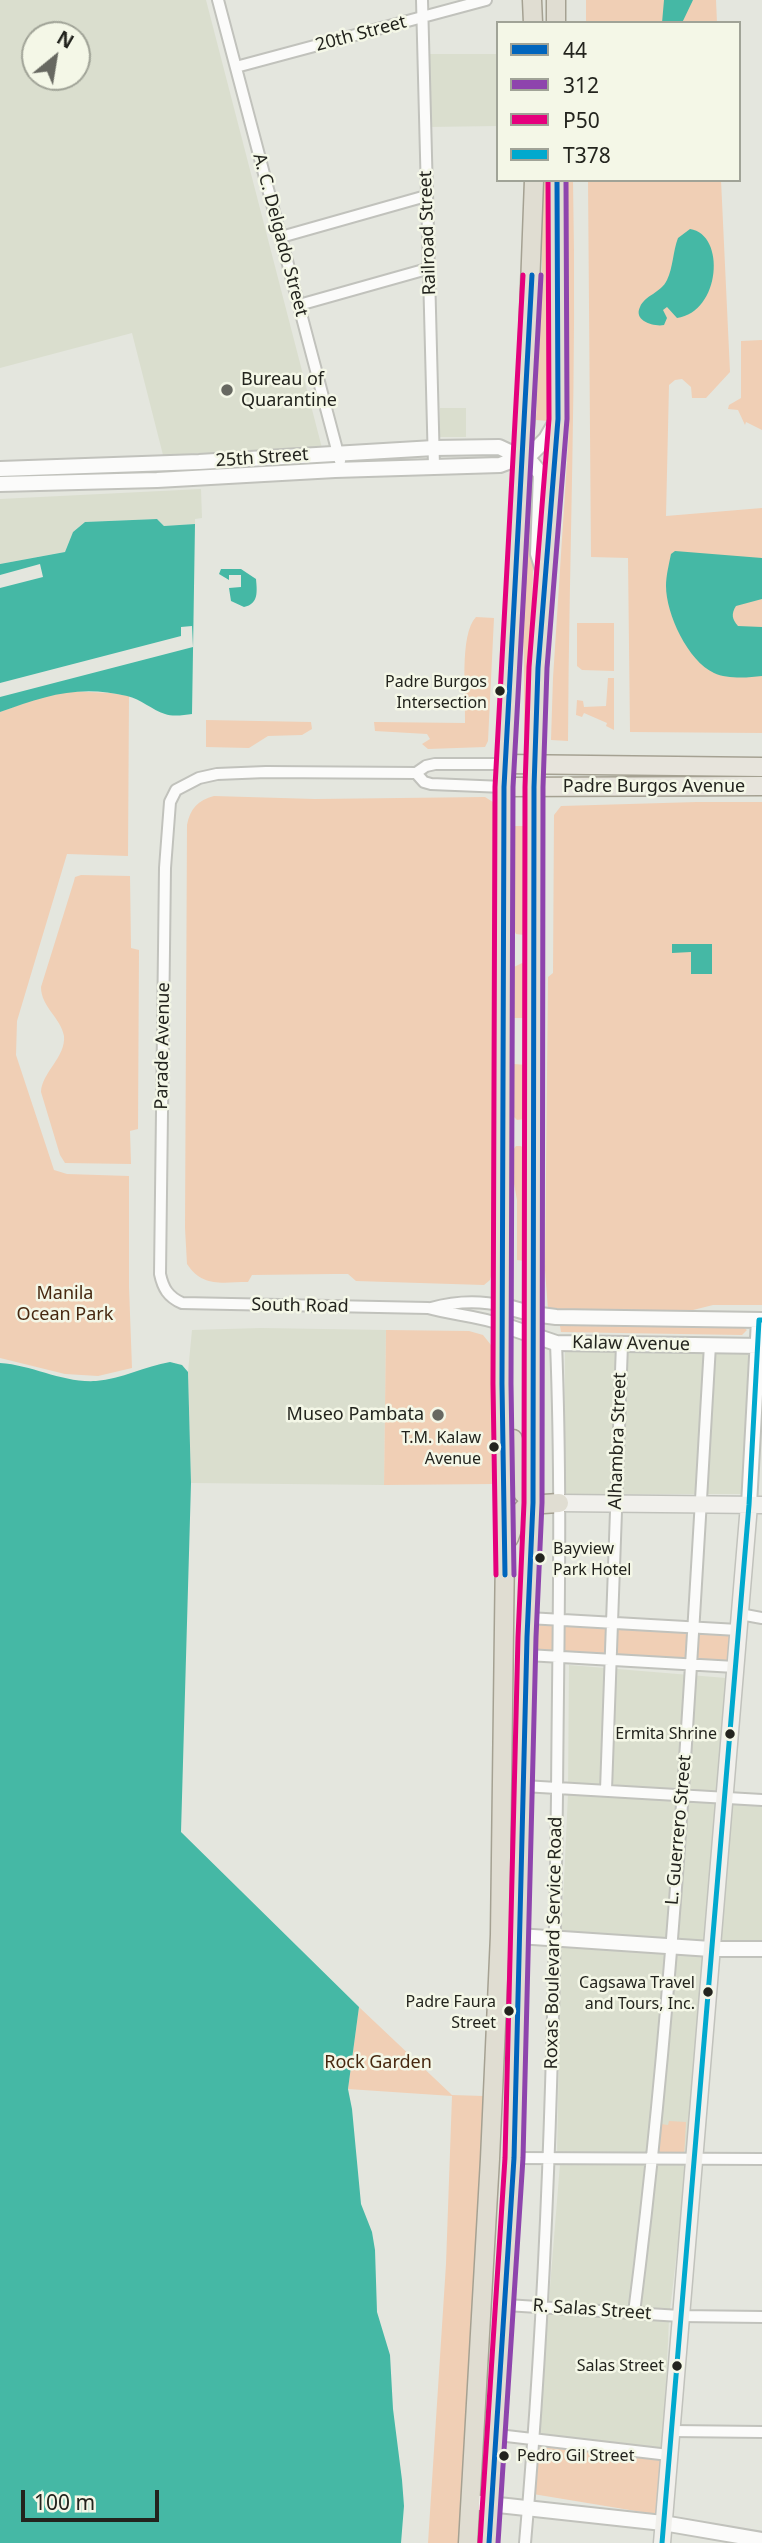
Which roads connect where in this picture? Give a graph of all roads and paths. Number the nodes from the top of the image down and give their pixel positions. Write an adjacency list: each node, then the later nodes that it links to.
1 (218, 0): 9 (street, A. C. Delgado Street)
2 (422, 0): 6 (street, Railroad Street)
3 (486, 0): 6 (street, 20th Street)
4 (532, 0): 7 (highway)
5 (556, 0): 8 (highway)
6 (423, 18): 9 (street, 20th Street); 12 (street, Railroad Street)
7 (533, 21)
8 (556, 21)
9 (236, 67): 13 (street, A. C. Delgado Street)
10 (534, 182): 19 (highway)
11 (557, 182): 16 (highway)
12 (426, 196): 13 (street); 14 (street, Railroad Street)
13 (281, 237): 15 (street, A. C. Delgado Street)
14 (427, 270): 15 (street); 17 (street, Railroad Street)
15 (299, 305): 18 (street, A. C. Delgado Street)
16 (558, 419): 19 (street, 25th Street); 26 (highway)
17 (434, 448): 18 (street, 25th Street); 19 (street, 25th Street); 21 (street, Railroad Street)
18 (338, 453): 20 (street, 25th Street); 23 (street, A. C. Delgado Street)
19 (522, 456): 21 (street, 25th Street); 26 (street); 27 (highway)
20 (216, 461): 22 (street, 25th Street); 24 (street)
21 (434, 467): 23 (street, 25th Street)
22 (0, 470)
23 (343, 470): 24 (street, 25th Street)
24 (218, 477): 25 (street, 25th Street)
25 (0, 484)
26 (545, 578): 28 (highway)
27 (505, 764): 28 (main road, Padre Burgos Avenue); 31 (street); 33 (highway)
28 (535, 764): 29 (main road, Padre Burgos Avenue); 34 (highway)
29 (625, 766): 30 (main road, Padre Burgos Avenue); 35 (main road)
30 (762, 767)
31 (416, 773): 33 (street); 40 (street, Parade Avenue)
32 (762, 786): 35 (main road, Padre Burgos Avenue)
33 (504, 787): 34 (main road, Padre Burgos Avenue); 36 (highway)
34 (534, 788): 35 (main road, Padre Burgos Avenue); 37 (highway)
35 (626, 788)
36 (504, 954): 37 (highway); 38 (highway)
37 (534, 956): 39 (highway)
38 (504, 1138): 39 (highway); 41 (highway)
39 (533, 1138): 43 (highway)
40 (173, 1300): 42 (street, South Road)
41 (504, 1307): 42 (street, South Road); 43 (street, Kalaw Avenue); 45 (highway)
42 (428, 1308): 45 (street, South Road)
43 (533, 1314): 44 (street, Kalaw Avenue); 46 (highway)
44 (760, 1320): 50 (street)
45 (503, 1325): 46 (street, Kalaw Avenue); 51 (highway)
46 (533, 1336): 47 (street, Kalaw Avenue); 52 (highway)
47 (556, 1343): 48 (street, Kalaw Avenue); 53 (street, Roxas Boulevard Service Road)
48 (622, 1344): 49 (street, Kalaw Avenue); 54 (street, Alhambra Street)
49 (710, 1345): 50 (street, Kalaw Avenue); 55 (street, L. Guerrero Street)
50 (760, 1346): 56 (street)
51 (502, 1384): 52 (highway); 57 (highway)
52 (533, 1503): 53 (highway); 57 (highway); 58 (highway)
53 (559, 1503): 54 (main road); 60 (street, Roxas Boulevard Service Road)
54 (616, 1504): 55 (main road); 62 (street, Alhambra Street)
55 (701, 1504): 56 (main road); 63 (street, L. Guerrero Street)
56 (756, 1505): 61 (main road)
57 (505, 1551): 95 (highway)
58 (528, 1618): 60 (street); 64 (highway)
59 (762, 1618): 61 (street)
60 (560, 1619): 62 (street); 65 (street, Roxas Boulevard Service Road)
61 (739, 1622): 63 (street); 68 (main road)
62 (613, 1623): 63 (street); 66 (street, Alhambra Street)
63 (693, 1628): 67 (street, L. Guerrero Street)
64 (527, 1655): 65 (street); 69 (highway)
65 (558, 1658): 66 (street); 70 (street, Roxas Boulevard Service Road)
66 (611, 1661): 67 (street); 71 (street, Alhambra Street)
67 (692, 1665): 68 (street); 72 (street, L. Guerrero Street)
68 (735, 1667): 73 (main road)
69 (523, 1786): 70 (street); 75 (highway)
70 (557, 1787): 71 (street); 76 (street, Roxas Boulevard Service Road)
71 (606, 1790): 72 (street)
72 (682, 1794): 73 (street); 77 (street, L. Guerrero Street)
73 (724, 1797): 74 (street); 78 (main road)
74 (762, 1800)
75 (519, 1936): 76 (street); 80 (highway)
76 (555, 1938): 77 (street); 81 (street, Roxas Boulevard Service Road)
77 (670, 1946): 78 (street); 83 (street, L. Guerrero Street)
78 (711, 1949): 79 (street); 84 (main road)
79 (762, 1949)
80 (514, 2158): 81 (street); 85 (highway)
81 (549, 2159): 83 (street); 86 (street, Roxas Boulevard Service Road)
82 (762, 2160): 84 (street)
83 (653, 2161): 84 (street); 87 (street, L. Guerrero Street)
84 (693, 2161): 88 (main road)
85 (506, 2305): 86 (street, R. Salas Street); 92 (highway)
86 (540, 2307): 87 (street, R. Salas Street); 93 (street, Roxas Boulevard Service Road)
87 (634, 2313): 88 (street, R. Salas Street)
88 (680, 2316): 89 (street, R. Salas Street); 90 (main road)
89 (762, 2317)
90 (671, 2431): 91 (street); 94 (main road)
91 (762, 2432)
92 (498, 2435): 93 (street); 96 (highway)
93 (534, 2437): 94 (street); 97 (street, Roxas Boulevard Service Road)
94 (669, 2455): 98 (main road)
95 (471, 2502): 96 (street); 100 (highway)
96 (492, 2504): 97 (street); 101 (highway)
97 (528, 2509): 98 (street); 102 (street, Roxas Boulevard Service Road)
98 (663, 2523): 99 (street); 103 (main road)
99 (762, 2540)
100 (468, 2543)
101 (489, 2543)
102 (525, 2543)
103 (662, 2543)

